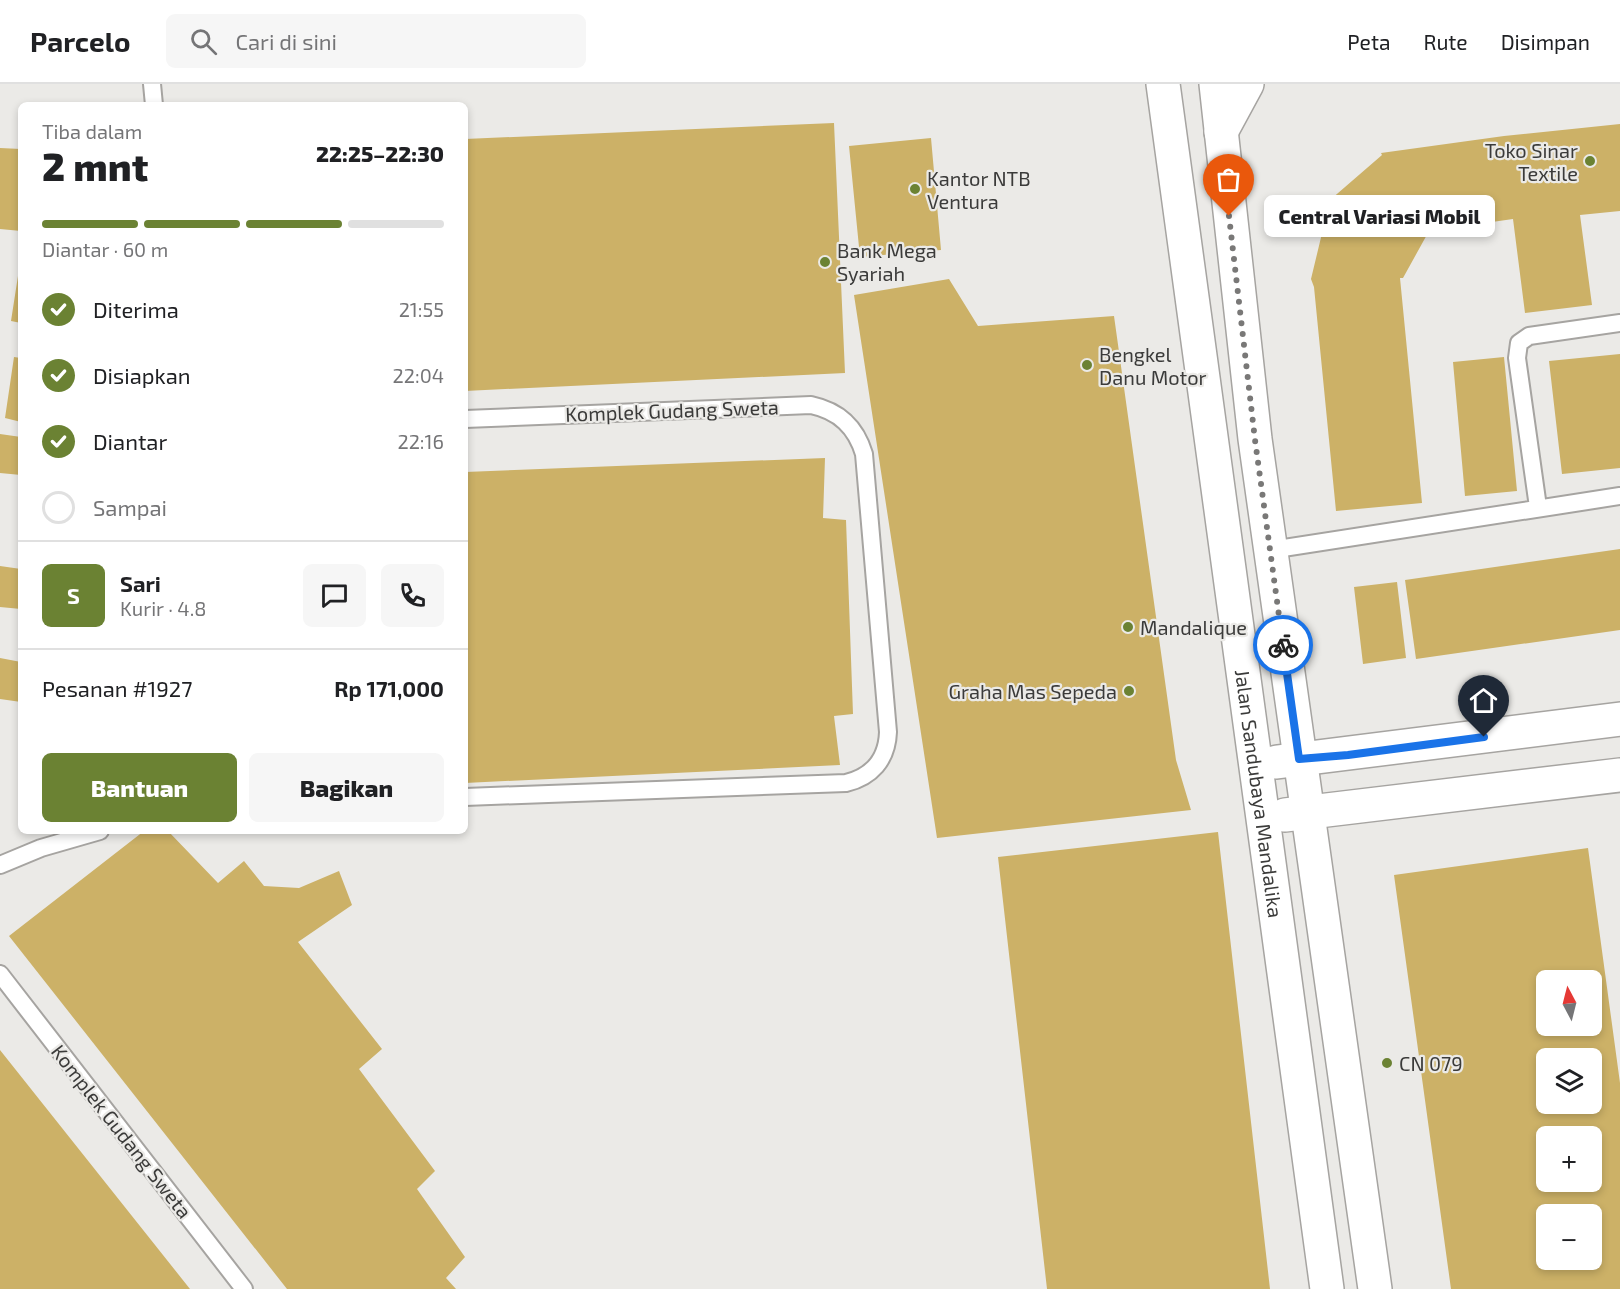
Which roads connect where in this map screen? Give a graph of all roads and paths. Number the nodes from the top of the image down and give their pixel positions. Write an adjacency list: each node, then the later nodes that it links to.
1 (152, 84): 5 (lane)
2 (1163, 84): 14 (main road, Jalan Sandubaya Mandalika)
3 (1216, 84): 6 (main road)
4 (1247, 84): 6 (main road)
5 (154, 102)
6 (1221, 132): 11 (main road)
7 (1620, 323): 10 (lane)
8 (468, 419): 16 (lane, Komplek Gudang Sweta)
9 (1620, 496): 10 (lane)
10 (1538, 507): 11 (lane)
11 (1270, 550): 13 (main road)
12 (1620, 718): 13 (main road)
13 (1299, 759): 14 (main road); 17 (main road)
14 (1255, 766): 18 (main road, Jalan Sandubaya Mandalika)
15 (1620, 775): 17 (main road)
16 (468, 797)
17 (1307, 812): 18 (main road); 24 (main road)
18 (1262, 818): 23 (main road, Jalan Sandubaya Mandalika)
19 (90, 834): 20 (lane)
20 (0, 865)
21 (0, 974): 22 (lane, Komplek Gudang Sweta)
22 (244, 1289)
23 (1327, 1289)
24 (1376, 1289)

